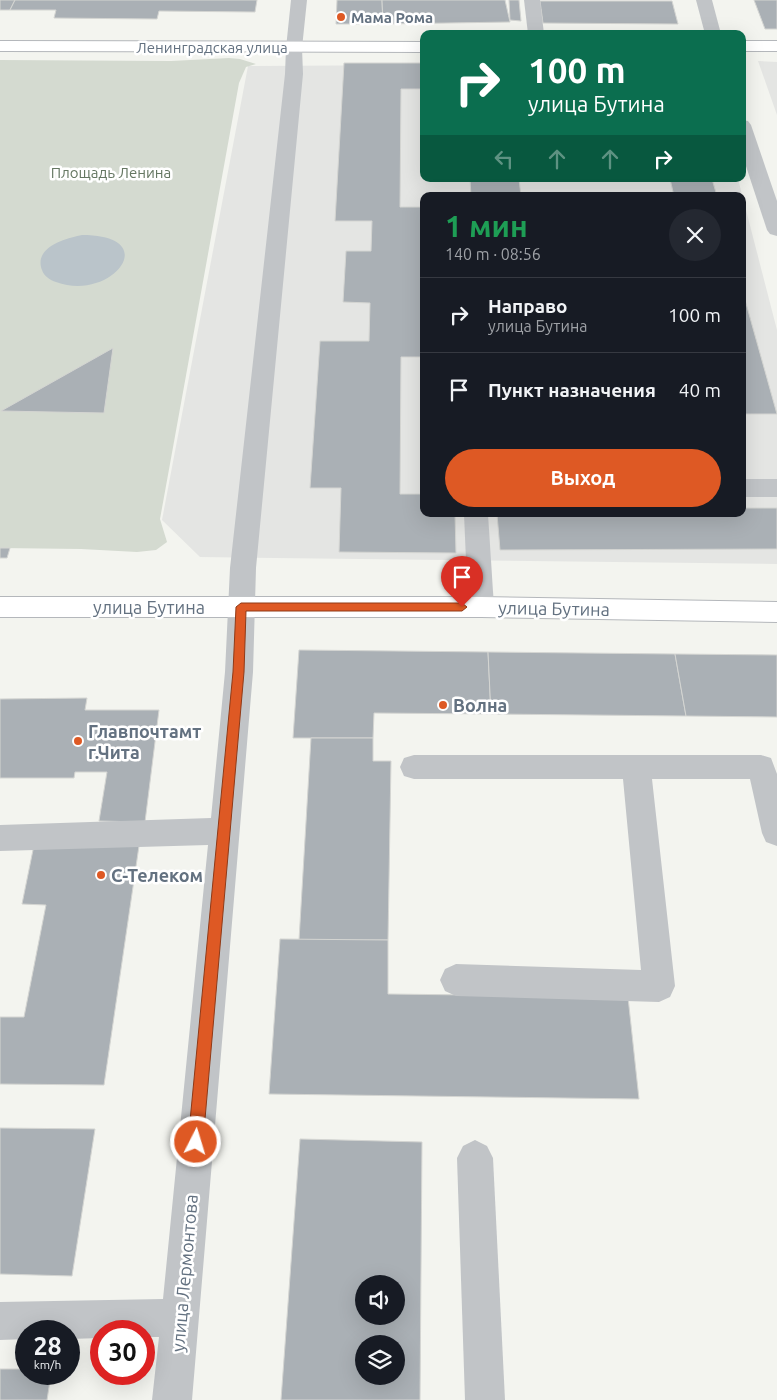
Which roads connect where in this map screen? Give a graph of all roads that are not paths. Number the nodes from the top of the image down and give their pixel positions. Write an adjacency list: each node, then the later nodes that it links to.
1 (299, 0): 10 (street)
2 (532, 0): 4 (street)
3 (704, 0): 5 (street)
4 (536, 30)
5 (712, 30)
6 (0, 46): 10 (main road, Ленинградская улица)
7 (746, 46): 8 (main road)
8 (777, 46)
9 (420, 47): 10 (main road, Ленинградская улица)
10 (294, 48): 17 (street, улица Лермонтова)
11 (746, 137): 12 (street)
12 (777, 230)
13 (746, 488): 14 (street)
14 (777, 488)
15 (476, 517): 18 (street)
16 (0, 607): 17 (main road, улица Бутина)
17 (241, 607): 18 (main road, улица Бутина); 22 (street, улица Лермонтова)
18 (481, 607): 19 (main road, улица Бутина)
19 (777, 612)
20 (414, 767): 21 (street)
21 (636, 767): 23 (street); 25 (street)
22 (224, 831): 24 (street); 27 (street, улица Лермонтова)
23 (777, 832)
24 (0, 838)
25 (456, 980)
26 (475, 1158): 30 (street)
27 (180, 1318): 28 (street); 29 (street, улица Лермонтова)
28 (0, 1321)
29 (172, 1400)
30 (485, 1400)

